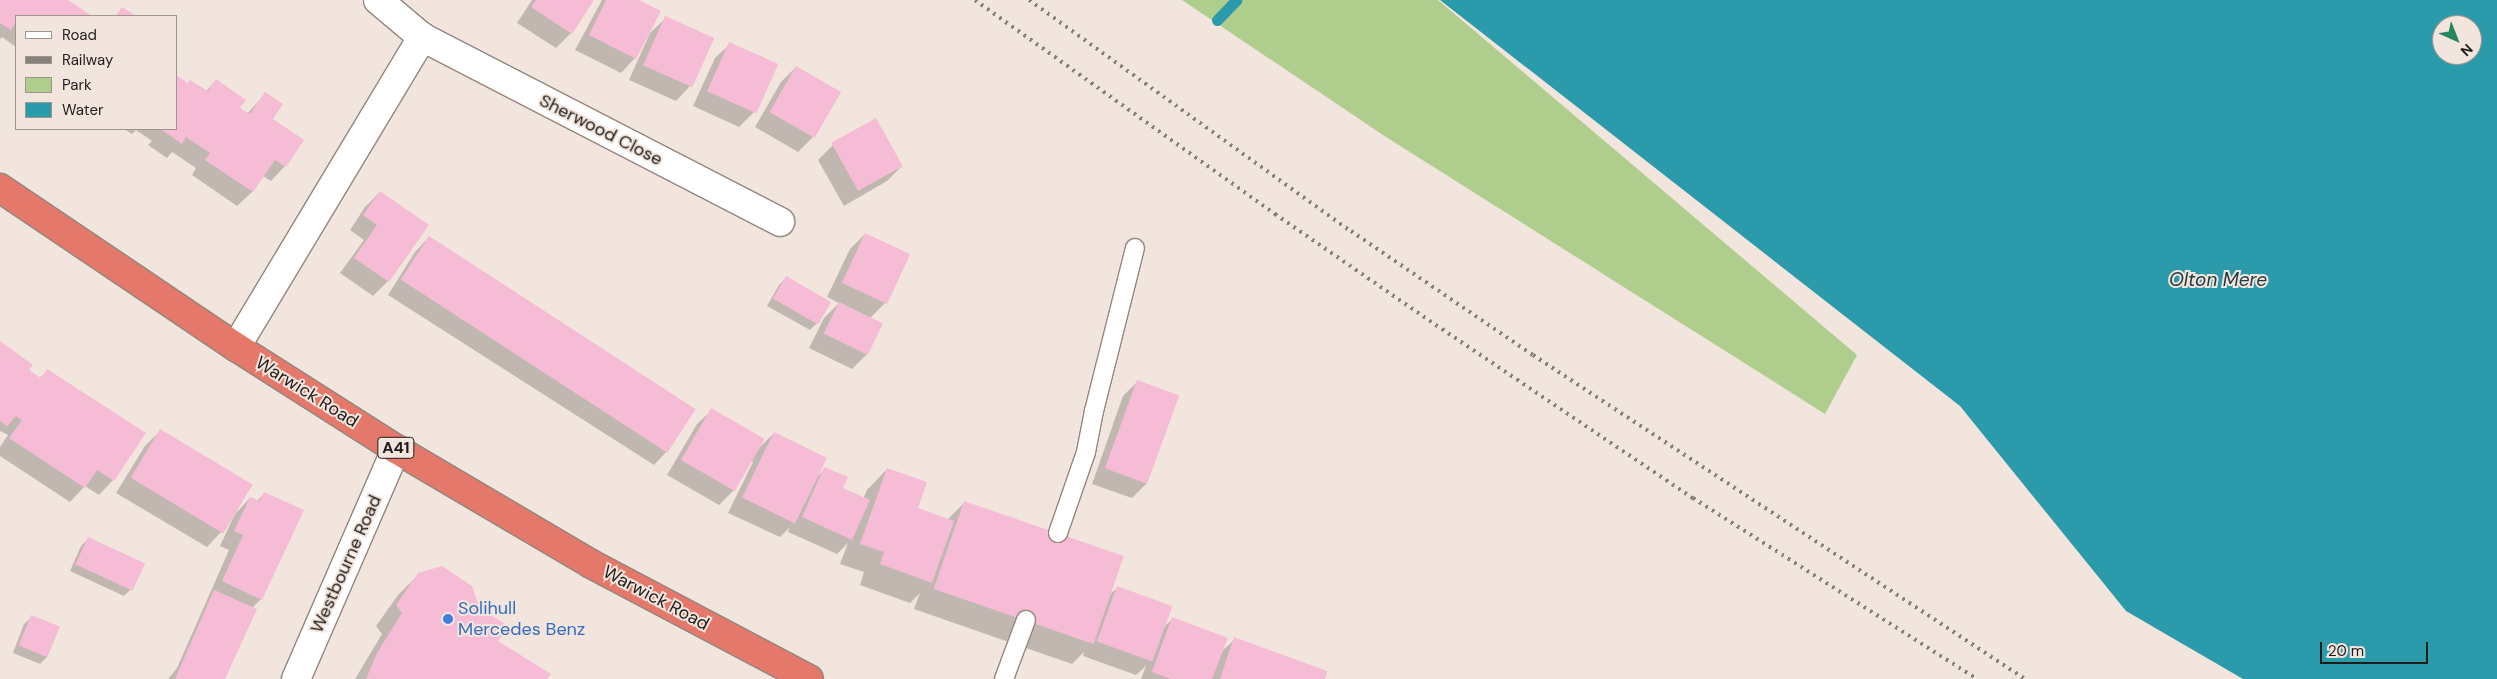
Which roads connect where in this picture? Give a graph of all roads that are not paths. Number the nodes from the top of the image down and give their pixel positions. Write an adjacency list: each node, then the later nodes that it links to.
1 (378, 0): 2 (street, Sherwood Close)
2 (422, 37): 4 (street, Sherwood Close); 6 (street)
3 (0, 188): 6 (highway, Warwick Road / A41)
4 (780, 222)
5 (1135, 248): 8 (lane)
6 (236, 348): 7 (highway, Warwick Road / A41)
7 (396, 449): 10 (street, Westbourne Road); 11 (highway, Warwick Road / A41)
8 (1058, 533)
9 (1026, 620): 12 (lane)
10 (296, 679)
11 (809, 679)
12 (1004, 679)

